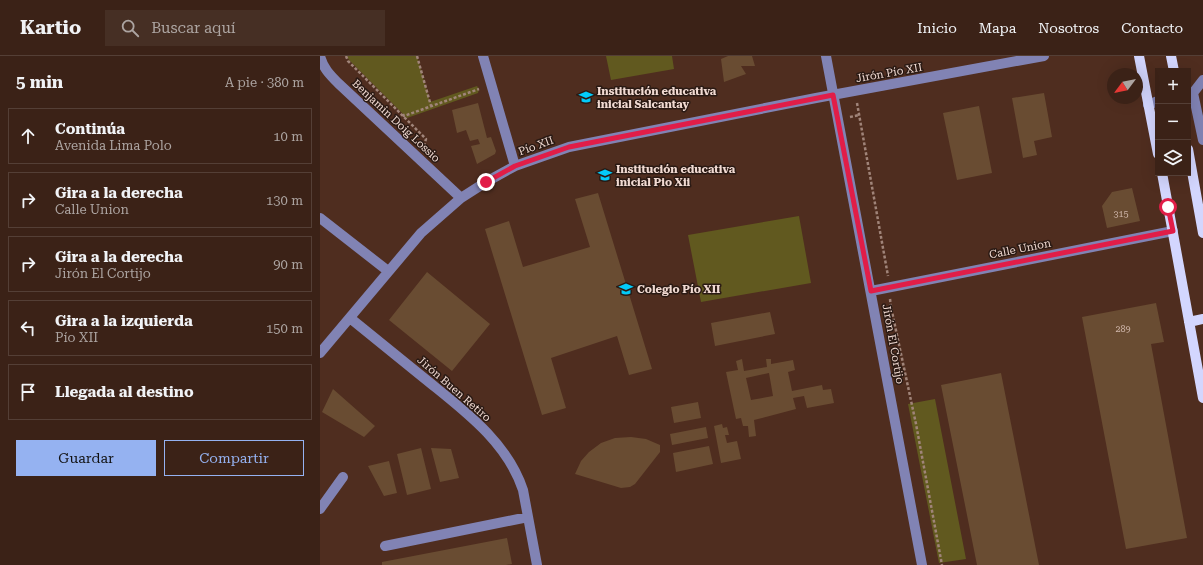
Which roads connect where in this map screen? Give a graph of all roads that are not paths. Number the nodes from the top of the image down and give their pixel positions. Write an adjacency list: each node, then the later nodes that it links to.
1 (320, 56): 19 (street, Benjamin Doig Lossio)
2 (482, 56): 16 (street)
3 (826, 56): 10 (street, Jirón El Cortijo)
4 (1044, 56): 10 (street, Jirón Pío XII)
5 (1139, 56): 13 (main road)
6 (1171, 56): 7 (main road)
7 (1173, 68)
8 (1203, 80): 9 (street)
9 (1191, 92)
10 (833, 95): 16 (street, Pío XII); 24 (street, Jirón El Cortijo)
11 (1191, 97): 15 (street)
12 (1155, 102): 13 (street)
13 (1148, 105): 14 (main road)
14 (1155, 140)
15 (1203, 140)
16 (515, 166): 19 (street, Pío XII)
17 (1191, 167): 22 (main road)
18 (1163, 176): 21 (main road)
19 (462, 198): 23 (street, Pío XII)
20 (320, 218): 23 (street)
21 (1173, 231): 24 (street, Calle Union); 27 (main road)
22 (1203, 233)
23 (388, 271): 25 (street, Pío XII)
24 (871, 291): 35 (street, Jirón El Cortijo)
25 (350, 318): 28 (street, Pío XII); 32 (street, Jirón Buen Retiro)
26 (1203, 319): 27 (main road)
27 (1189, 322): 29 (main road)
28 (320, 353)
29 (1203, 398)
30 (343, 477): 31 (street)
31 (320, 509)
32 (528, 517): 33 (street); 34 (street, Jirón Buen Retiro)
33 (385, 546)
34 (537, 565)
35 (922, 565)

